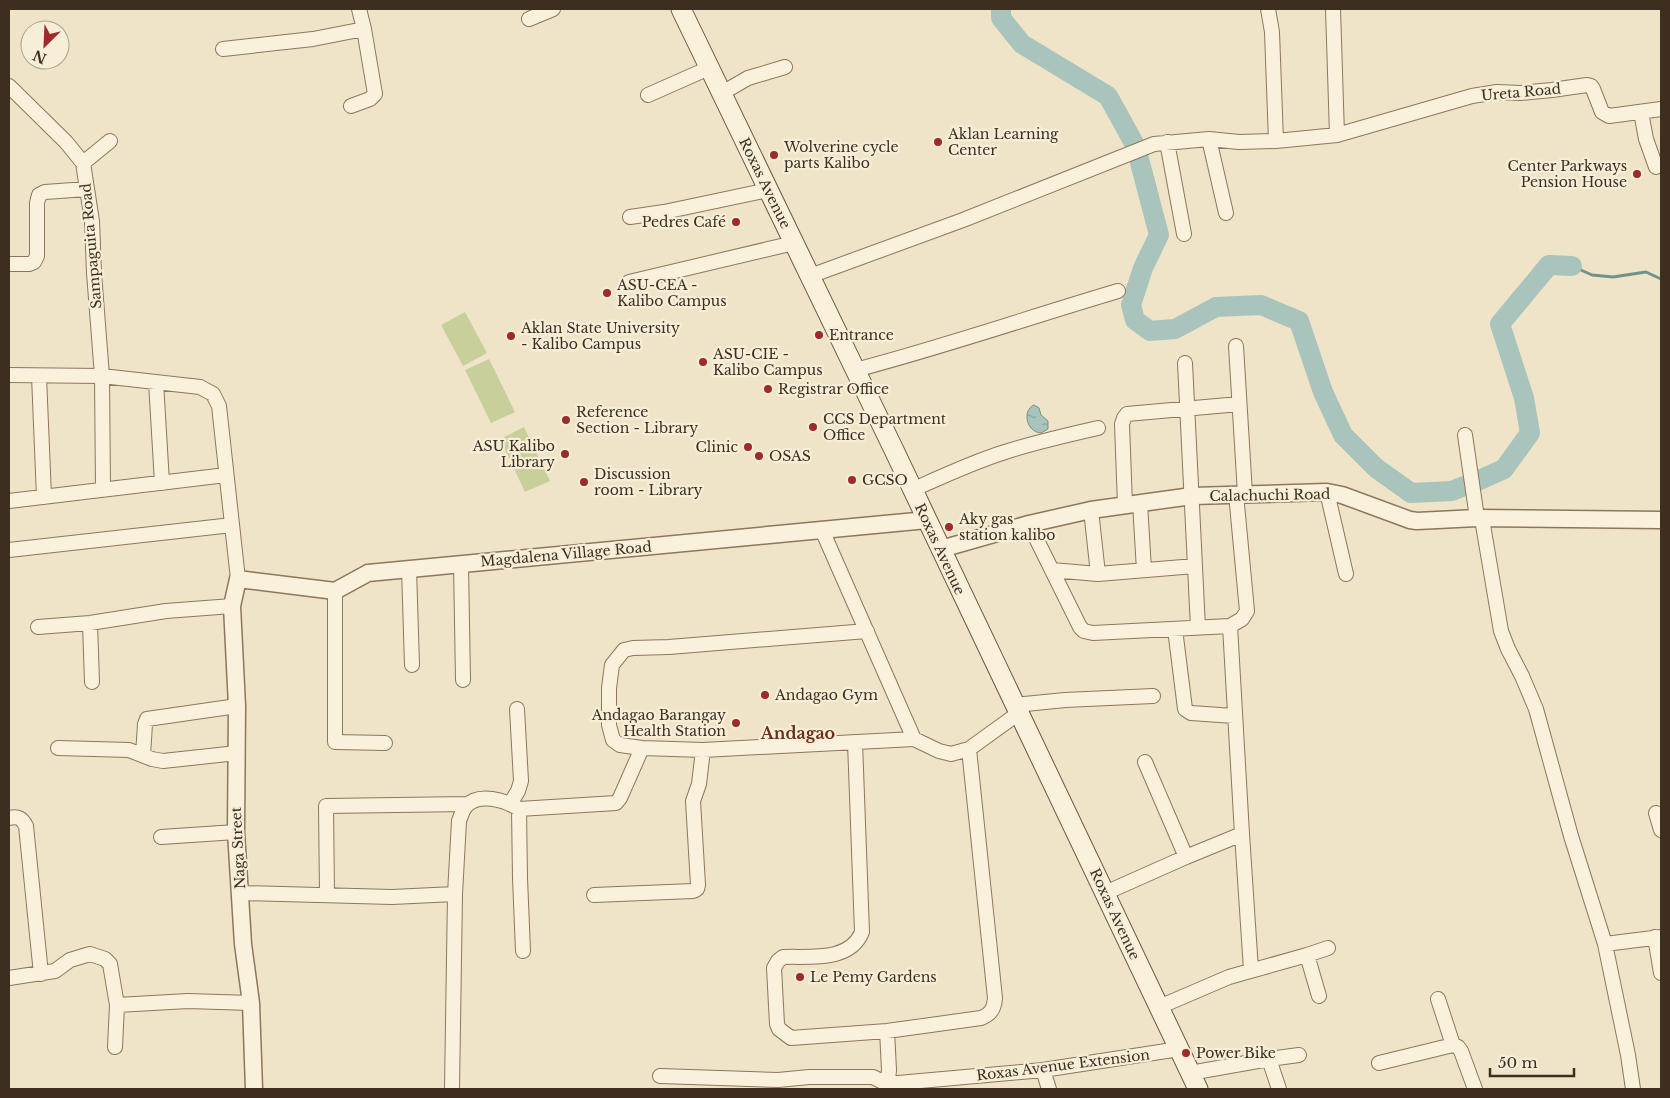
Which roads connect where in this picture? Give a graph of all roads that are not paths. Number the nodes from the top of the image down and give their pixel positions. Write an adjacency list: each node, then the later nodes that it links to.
1 (359, 9): 7 (street)
2 (553, 9): 6 (street)
3 (681, 9): 10 (main road, Roxas Avenue)
4 (1268, 9): 20 (street)
5 (1332, 9): 17 (street)
6 (529, 19)
7 (364, 29): 8 (street); 14 (street)
8 (223, 50)
9 (785, 67): 12 (street)
10 (710, 68): 12 (main road, Roxas Avenue); 13 (street)
11 (9, 86): 22 (street, Sampaguita Road)
12 (722, 93): 25 (main road, Roxas Avenue)
13 (648, 95)
14 (351, 106)
15 (1661, 109): 16 (street, Ureta Road)
16 (1641, 112): 17 (street, Ureta Road); 23 (street)
17 (1337, 135): 20 (street)
18 (1209, 140): 20 (street); 21 (street); 26 (street)
19 (110, 141): 22 (street)
20 (1276, 141)
21 (1167, 142): 28 (street); 31 (street)
22 (83, 163): 24 (street, Sampaguita Road)
23 (1656, 167)
24 (87, 189): 30 (street); 39 (street, Sampaguita Road)
25 (768, 190): 27 (street); 29 (main road, Roxas Avenue)
26 (1226, 213)
27 (630, 217)
28 (1184, 234)
29 (794, 243): 31 (main road, Roxas Avenue); 32 (street)
30 (9, 264)
31 (810, 276): 36 (main road, Roxas Avenue)
32 (629, 282)
33 (1118, 291): 36 (street)
34 (1236, 346): 41 (street)
35 (1185, 363): 42 (street)
36 (855, 370): 48 (main road, Roxas Avenue)
37 (9, 375): 38 (street)
38 (39, 376): 39 (street); 52 (street)
39 (102, 376): 40 (street); 47 (street, Sampaguita Road)
40 (156, 382): 45 (street); 46 (street)
41 (1239, 404): 42 (street); 50 (street)
42 (1187, 409): 51 (street); 54 (street)
43 (1098, 428): 48 (street)
44 (1465, 435): 56 (street)
45 (226, 475): 46 (street); 59 (street)
46 (162, 484): 47 (street)
47 (103, 489): 52 (street)
48 (912, 490): 57 (main road, Roxas Avenue)
49 (1328, 492): 50 (street, Calachuchi Road); 56 (street, Calachuchi Road); 70 (street)
50 (1241, 494): 51 (street, Calachuchi Road); 75 (street)
51 (1192, 496): 54 (street, Calachuchi Road); 65 (street)
52 (44, 497): 53 (street)
53 (9, 501)
54 (1133, 504): 55 (street, Calachuchi Road); 68 (street)
55 (1091, 510): 60 (street, Calachuchi Road); 69 (street)
56 (1480, 519): 58 (street, Calachuchi Road); 113 (street)
57 (927, 520): 61 (street, Magdalena Village Road); 62 (main road, Roxas Avenue)
58 (1661, 520)
59 (232, 524): 63 (street); 71 (street)
60 (1029, 524): 62 (street, Calachuchi Road); 67 (street)
61 (822, 530): 64 (street, Magdalena Village Road); 79 (street)
62 (941, 549): 86 (main road, Roxas Avenue)
63 (9, 550)
64 (461, 564): 66 (street, Magdalena Village Road); 81 (street)
65 (1195, 566): 68 (street); 77 (street)
66 (409, 569): 72 (street, Magdalena Village Road); 80 (street)
67 (1052, 570): 69 (street); 78 (street)
68 (1144, 570): 69 (street)
69 (1098, 574)
70 (1346, 574)
71 (238, 579): 72 (street); 73 (street)
72 (335, 591): 90 (street)
73 (232, 606): 74 (street); 84 (street, Naga Street)
74 (90, 623): 76 (street); 82 (street)
75 (1230, 626): 77 (street); 87 (street)
76 (38, 627)
77 (1198, 628): 78 (street)
78 (1175, 629): 87 (street)
79 (867, 631): 88 (street); 92 (street)
80 (412, 665)
81 (463, 680)
82 (92, 682)
83 (1153, 696): 86 (street)
84 (237, 706): 95 (street, Naga Street); 96 (street)
85 (517, 709): 99 (street)
86 (1017, 709): 93 (street); 108 (main road, Roxas Avenue)
87 (1234, 716): 104 (street)
88 (914, 739): 89 (street); 93 (street)
89 (855, 742): 94 (street); 126 (street)
90 (385, 743)
91 (58, 748): 96 (street)
92 (642, 748): 94 (street); 99 (street)
93 (969, 749): 126 (street)
94 (703, 750): 111 (street)
95 (237, 753): 96 (street); 103 (street, Naga Street)
96 (143, 755)
97 (1145, 762): 106 (street)
98 (468, 804): 99 (street); 109 (street); 110 (street)
99 (515, 806): 115 (street)
100 (1656, 813): 102 (street)
101 (9, 818): 118 (street)
102 (1661, 830)
103 (236, 832): 105 (street); 107 (street, Naga Street)
104 (1242, 834): 106 (street); 117 (street)
105 (161, 837)
106 (1186, 857): 108 (street)
107 (240, 893): 109 (street); 123 (street, Naga Street)
108 (1105, 893): 125 (main road, Roxas Avenue)
109 (327, 894): 110 (street)
110 (455, 894): 139 (street)
111 (594, 895)
112 (1658, 937): 113 (street); 119 (street)
113 (1605, 944): 143 (street)
114 (1328, 948): 116 (street)
115 (524, 951)
116 (1307, 955): 117 (street); 121 (street)
117 (1251, 970): 125 (street)
118 (41, 974): 120 (street); 124 (street)
119 (1661, 974)
120 (9, 978)
121 (1318, 996)
122 (1438, 999): 127 (street)
123 (251, 1003): 124 (street); 138 (street, Naga Street)
124 (117, 1005): 128 (street)
125 (1159, 1007): 129 (main road, Roxas Avenue)
126 (888, 1031): 137 (street)
127 (1453, 1045): 132 (street); 142 (street)
128 (115, 1047)
129 (1179, 1050): 133 (street, Roxas Avenue Extension); 135 (main road, Roxas Avenue)
130 (1299, 1055): 131 (street)
131 (1269, 1059): 135 (street); 141 (street)
132 (1379, 1063)
133 (1043, 1070): 137 (street, Roxas Avenue Extension); 140 (street)
134 (660, 1076): 136 (street)
135 (1194, 1081)
136 (765, 1084): 137 (street)
137 (887, 1086)
138 (254, 1089)
139 (452, 1089)
140 (1049, 1089)
141 (1279, 1089)
142 (1475, 1089)
143 (1632, 1089)

